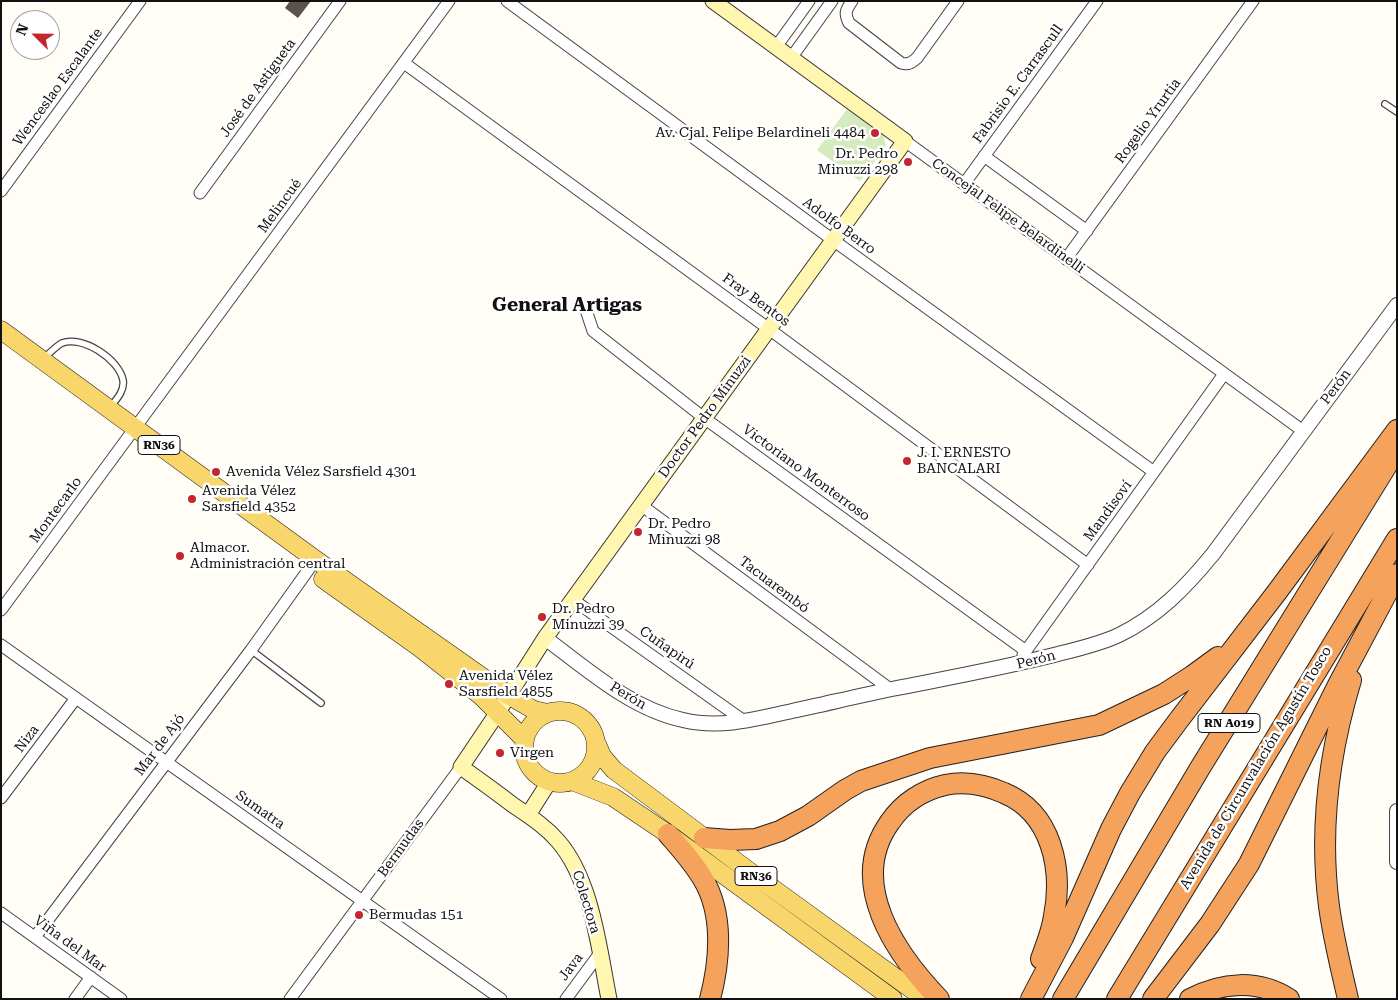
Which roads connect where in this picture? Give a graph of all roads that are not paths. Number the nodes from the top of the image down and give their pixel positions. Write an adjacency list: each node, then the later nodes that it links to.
1 (140, 1): 20 (street, Wenceslao Escalante)
2 (340, 1): 21 (street, José de Astigueta)
3 (449, 1): 14 (street, Melincué)
4 (508, 1): 23 (street, Adolfo Berro)
5 (713, 1): 12 (main road, Concejal Felipe Belardinelli)
6 (809, 1): 12 (street)
7 (832, 1): 13 (street)
8 (852, 1): 9 (street)
9 (958, 1)
10 (1097, 1): 18 (street, Fabrisio E. Carrascull)
11 (1253, 1): 22 (street, Rogelio Yrurtia)
12 (776, 47): 13 (main road, Concejal Felipe Belardinelli)
13 (791, 58): 17 (main road, Concejal Felipe Belardinelli)
14 (404, 63): 27 (street, Fray Bentos); 36 (street, Melincué)
15 (1385, 104): 16 (lane)
16 (1397, 112)
17 (905, 141): 19 (street, Concejal Felipe Belardinelli); 23 (main road, Doctor Pedro Minuzzi)
18 (984, 156): 19 (street, Fabrisio E. Carrascull); 22 (street)
19 (964, 184): 24 (street, Concejal Felipe Belardinelli)
20 (1, 190)
21 (200, 193)
22 (1087, 231): 24 (street, Rogelio Yrurtia)
23 (833, 240): 27 (main road, Doctor Pedro Minuzzi); 38 (street, Adolfo Berro)
24 (1066, 259): 31 (street, Concejal Felipe Belardinelli)
25 (1397, 305): 35 (street, Perón)
26 (585, 307): 33 (street, Victoriano Monterroso)
27 (769, 329): 33 (main road, Doctor Pedro Minuzzi); 41 (street, Fray Bentos)
28 (1, 330): 30 (main road, RN36)
29 (1, 345): 36 (main road, RN36)
30 (42, 360): 32 (main road, RN36); 32 (lane)
31 (1224, 374): 35 (street, Concejal Felipe Belardinelli); 38 (street, Mandisoví)
32 (109, 409): 36 (main road, RN36)
33 (704, 418): 39 (main road, Doctor Pedro Minuzzi); 51 (street, Victoriano Monterroso)
34 (1397, 430): 47 (highway)
35 (1303, 432): 52 (street, Perón)
36 (132, 433): 42 (main road, RN36); 45 (street, Montecarlo); 54 (main road, RN36)
37 (1397, 449): 90 (highway, RN A019)
38 (1154, 472): 41 (street, Mandisoví)
39 (641, 505): 44 (main road, Doctor Pedro Minuzzi); 53 (street, Tacuarembó)
40 (1397, 538): 91 (highway, Avenida de Circunvalación Agustín Tosco / RN A019)
41 (1088, 565): 51 (street, Mandisoví)
42 (309, 570): 50 (street, Mar de Ajó); 57 (main road, RN36)
43 (1397, 574): 46 (highway)
44 (572, 600): 48 (main road, Doctor Pedro Minuzzi); 59 (street, Cuñapirú)
45 (1, 610)
46 (1372, 618): 92 (highway); 95 (highway)
47 (1246, 633): 71 (highway); 89 (highway)
48 (544, 638): 54 (main road, Doctor Pedro Minuzzi); 59 (street, Perón)
49 (1, 645): 55 (street, Sumatra)
50 (250, 650): 56 (lane); 62 (street, Mar de Ajó)
51 (1026, 651): 52 (street, Mandisoví)
52 (1016, 665): 53 (street, Perón)
53 (890, 689): 59 (street, Perón)
54 (508, 695): 57 (main road, Bermudas); 58 (main road, RN36)
55 (76, 698): 62 (street, Sumatra); 66 (street, Niza)
56 (321, 703)
57 (498, 712): 60 (main road, RN36); 63 (main road, Bermudas)
58 (548, 713): 60 (main road); 61 (main road, RN36)
59 (744, 721)
60 (525, 740): 65 (main road)
61 (596, 744): 64 (main road); 71 (main road, RN36)
62 (166, 762): 73 (street, Sumatra); 75 (street, Mar de Ajó)
63 (461, 767): 69 (main road, Colectora); 73 (street, Bermudas)
64 (572, 781): 65 (main road, RN36); 70 (main road, RN36)
65 (549, 782): 69 (main road)
66 (6, 783): 67 (street, Niza)
67 (1, 798)
68 (1397, 811): 72 (street)
69 (528, 815): 76 (main road, Colectora)
70 (668, 834): 84 (highway); 85 (main road, RN36)
71 (704, 838): 86 (main road, RN36)
72 (1397, 862)
73 (362, 901): 80 (street, Bermudas); 81 (street, Sumatra)
74 (1, 913): 75 (street, Viña del Mar)
75 (35, 937): 77 (street, Viña del Mar)
76 (600, 953): 82 (street, Java); 83 (main road, Colectora)
77 (91, 977): 78 (street); 79 (street, Viña del Mar)
78 (75, 999)
79 (120, 999)
80 (290, 999)
81 (500, 999)
82 (566, 999)
83 (609, 999)
84 (710, 999)
85 (893, 999)
86 (925, 999)
87 (939, 999): 88 (highway)
88 (1024, 999)
89 (1031, 999)
90 (1063, 999)
91 (1117, 999)
92 (1153, 999)
93 (1190, 999): 94 (highway)
94 (1288, 999)
95 (1348, 999)

